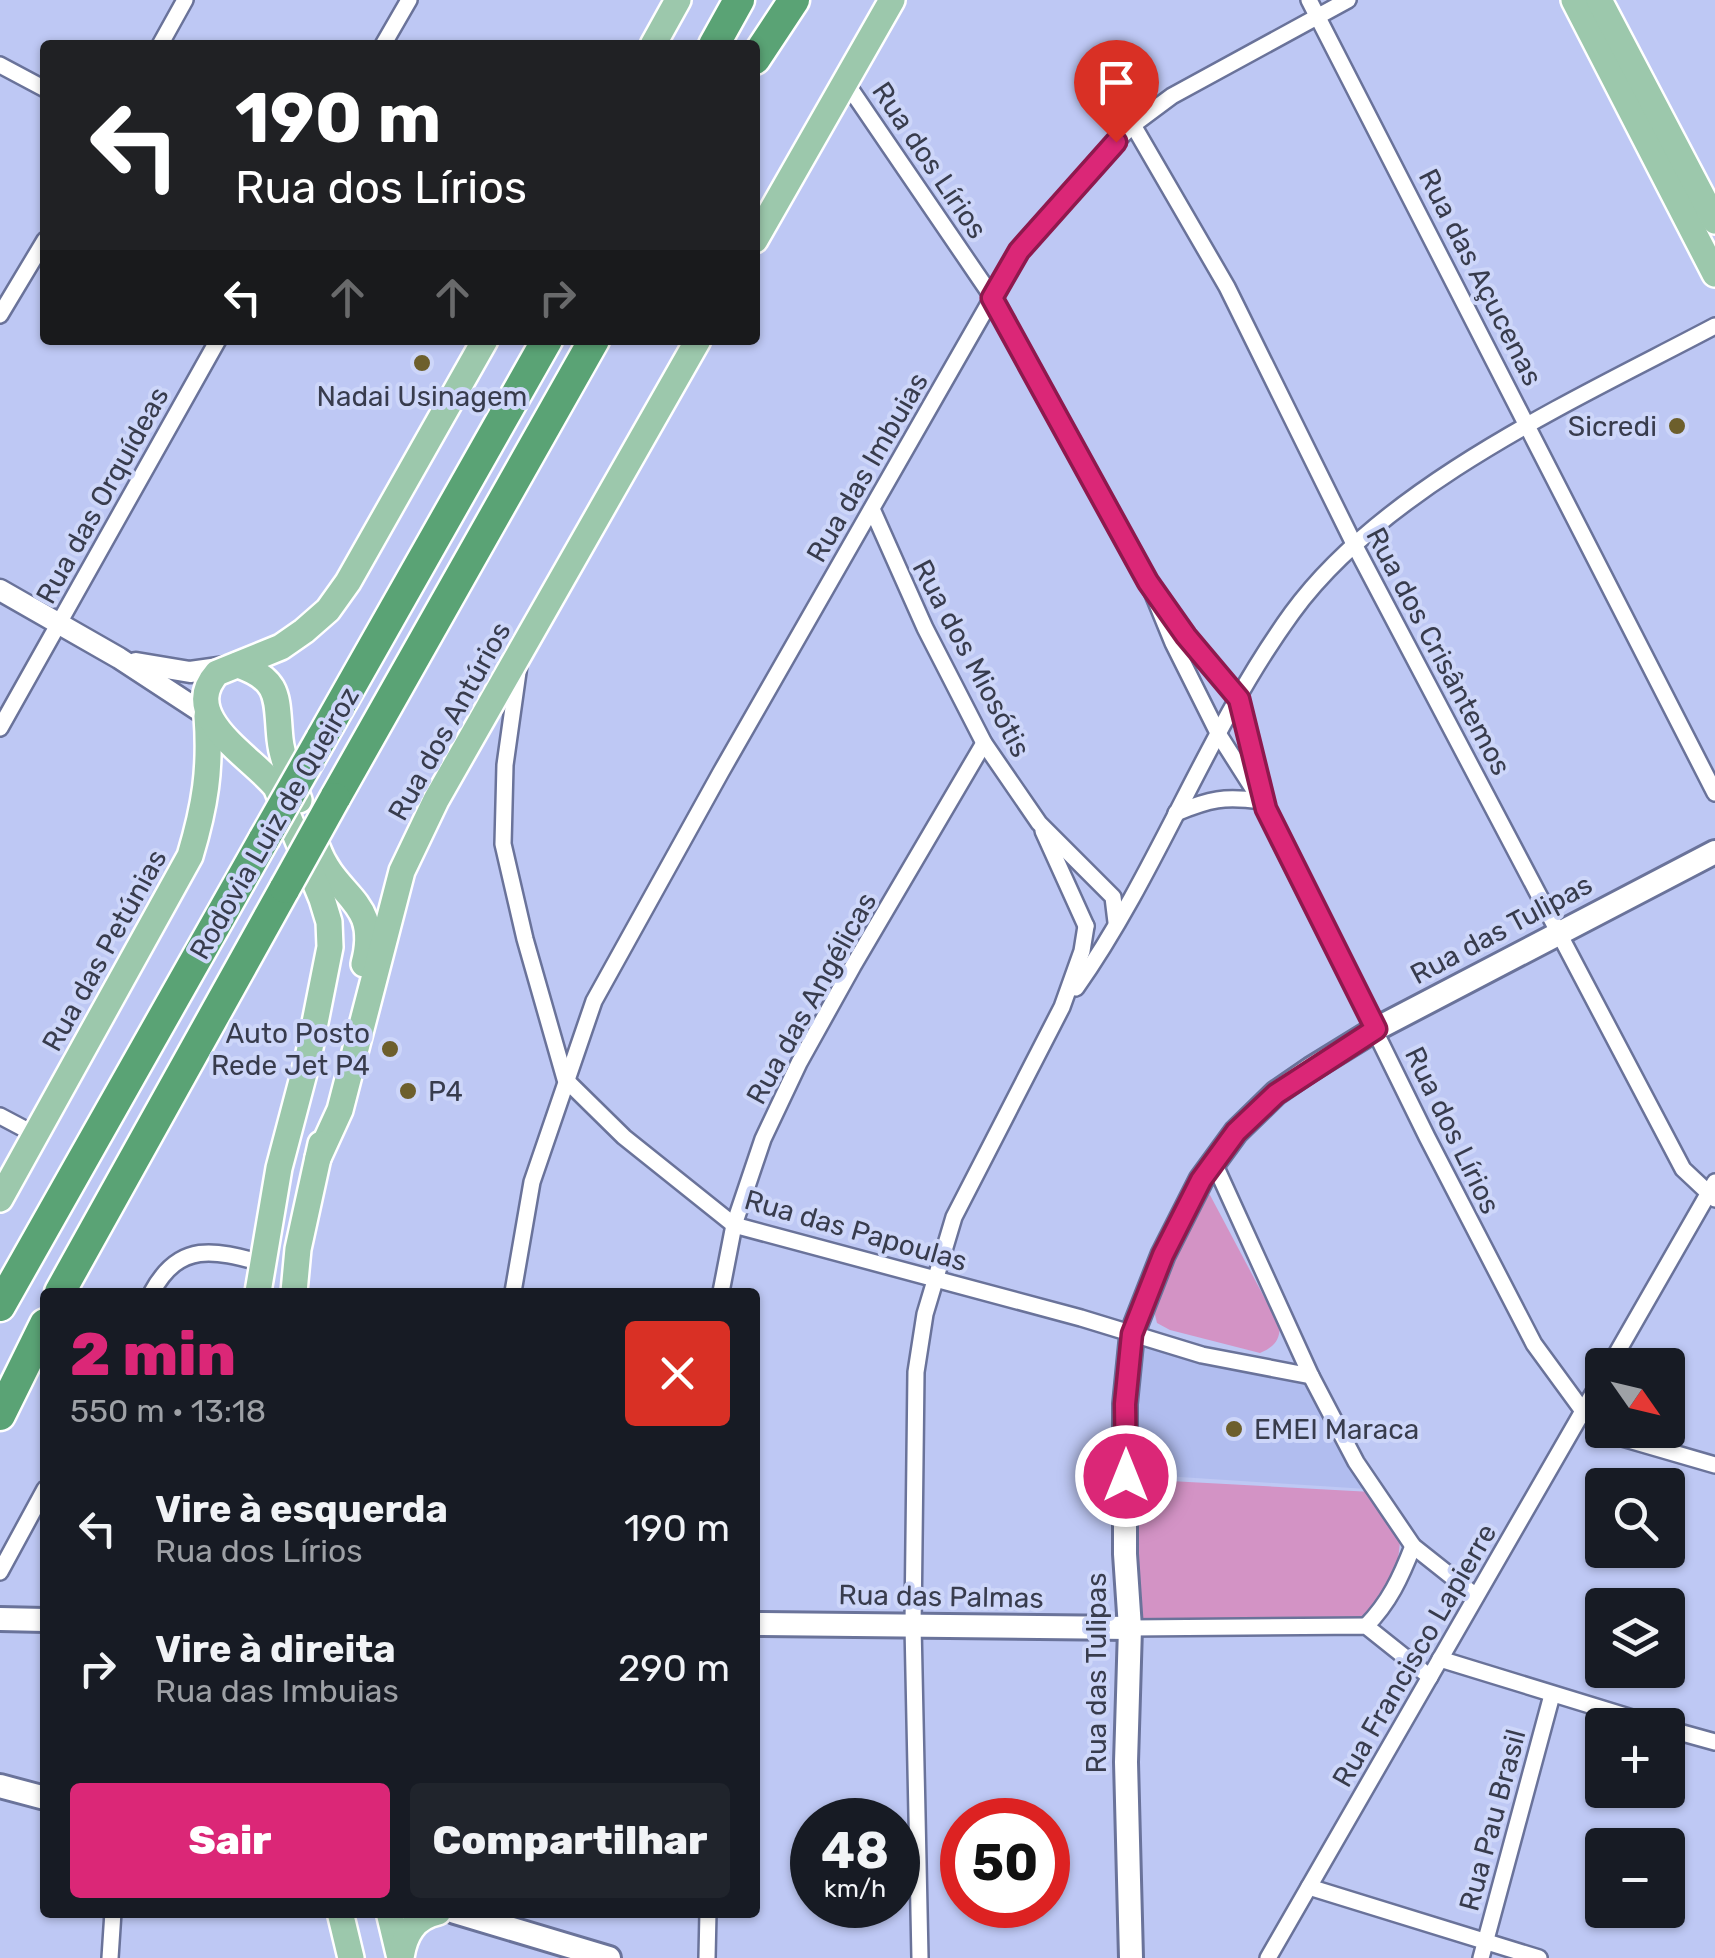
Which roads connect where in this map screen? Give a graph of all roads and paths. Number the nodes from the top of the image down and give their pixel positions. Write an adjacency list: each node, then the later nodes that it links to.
1 (185, 0): 12 (street)
2 (409, 0): 13 (street)
3 (678, 0): 14 (main road)
4 (740, 0): 15 (highway)
5 (790, 0): 16 (highway)
6 (892, 0): 18 (main road)
7 (1309, 0): 11 (street, Rua das Açucenas)
8 (1348, 0): 11 (street, Rua das Imbuias)
9 (1574, 0): 24 (main road)
10 (1599, 0): 21 (main road)
11 (1318, 16): 20 (street, Rua das Imbuias); 33 (street, Rua das Açucenas)
12 (163, 40)
13 (387, 40)
14 (656, 40)
15 (717, 40)
16 (760, 49)
17 (0, 65): 19 (street)
18 (846, 81): 22 (main road); 25 (street, Rua dos Lírios)
19 (40, 87)
20 (1134, 125): 25 (street, Rua das Imbuias); 35 (street, Rua dos Crisântemos)
21 (1715, 221)
22 (760, 231)
23 (40, 248): 26 (street)
24 (1715, 274)
25 (992, 298): 34 (street, Rua das Imbuias); 36 (street, Rua dos Lírios)
26 (0, 315)
27 (1715, 326): 33 (street)
28 (215, 345): 38 (street, Rua das Orquídeas)
29 (482, 345): 41 (main road)
30 (544, 345): 76 (highway, Rodovia Luiz de Queiroz, bridge)
31 (591, 345): 70 (highway, Rodovia Luiz de Queiroz, bridge)
32 (695, 345): 39 (main road, Rua dos Antúrios)
33 (1529, 425): 35 (street); 47 (street, Rua das Açucenas)
34 (872, 510): 46 (street, Rua dos Miosótis); 60 (street, Rua das Imbuias)
35 (1355, 546): 42 (street); 56 (street, Rua dos Crisântemos)
36 (1148, 582): 42 (street, Rua dos Lírios); 45 (street, Rua dos Lírios)
37 (0, 590): 38 (street)
38 (58, 623): 40 (street); 44 (street, Rua das Orquídeas)
39 (521, 651): 55 (main road, Rua dos Antúrios); 60 (street, Rua das Papoulas)
40 (120, 658): 41 (street); 43 (street)
41 (232, 666): 43 (main road); 57 (main road)
42 (1239, 699): 45 (street); 48 (street, Rua dos Lírios)
43 (206, 715): 52 (main road); 62 (main road, Rua das Petúnias)
44 (0, 728)
45 (1219, 735): 48 (street, Rua dos Lírios); 49 (street)
46 (984, 743): 50 (street, Rua dos Miosótis); 67 (street, Rua das Angélicas)
47 (1715, 792)
48 (1263, 805): 49 (street); 59 (street, Rua dos Lírios)
49 (1176, 813): 53 (street)
50 (1039, 823): 53 (street, Rua dos Miosótis); 54 (street, Rua dos Miosótis)
51 (1715, 852): 56 (main road, Rua das Tulipas)
52 (328, 922): 57 (main road); 68 (main road)
53 (1116, 923): 54 (street); 58 (street)
54 (1086, 926): 58 (street)
55 (388, 932): 57 (main road); 63 (main road, Rua dos Antúrios)
56 (1557, 932): 59 (main road, Rua das Tulipas); 65 (street, Rua dos Crisântemos)
57 (366, 960): 63 (main road)
58 (1062, 1007): 69 (street)
59 (1376, 1029): 64 (main road, Rua das Tulipas); 84 (street, Rua dos Lírios)
60 (565, 1078): 67 (street, Rua das Papoulas); 74 (street, Rua das Imbuias)
61 (0, 1116): 62 (street)
62 (36, 1135): 66 (main road, Rua das Petúnias)
63 (318, 1158): 73 (main road)
64 (1214, 1162): 79 (main road, Rua das Tulipas); 81 (street)
65 (1713, 1192): 80 (street)
66 (0, 1199)
67 (734, 1225): 69 (street, Rua das Papoulas); 75 (street, Rua das Angélicas)
68 (262, 1263): 71 (street); 72 (main road)
69 (935, 1281): 79 (street, Rua das Papoulas); 95 (street)
70 (64, 1287)
71 (156, 1288)
72 (259, 1288)
73 (294, 1288)
74 (514, 1288)
75 (722, 1288)
76 (0, 1306)
77 (40, 1329): 82 (highway)
78 (40, 1331): 85 (highway)
79 (1132, 1334): 81 (street, Rua das Papoulas); 97 (main road, Rua das Tulipas)
80 (1620, 1348)
81 (1311, 1376): 89 (street)
82 (0, 1397)
83 (1585, 1408): 84 (street, Rua Francisco Lapierre)
84 (1583, 1412): 91 (street, Rua Francisco Lapierre)
85 (0, 1414)
86 (1656, 1448): 87 (street)
87 (1715, 1465)
88 (40, 1499): 90 (street)
89 (1412, 1546): 91 (street); 96 (street)
90 (0, 1572)
91 (1476, 1596): 98 (street, Rua Francisco Lapierre)
92 (0, 1619): 93 (main road)
93 (40, 1620)
94 (760, 1624): 95 (main road, Rua das Palmas)
95 (913, 1625): 97 (main road, Rua das Palmas); 119 (street)
96 (1366, 1626): 97 (street, Rua das Palmas); 99 (street)
97 (1130, 1628): 120 (main road, Rua das Tulipas)
98 (1440, 1659): 99 (street, Rua Francisco Lapierre); 100 (street)
99 (1430, 1677): 106 (street, Rua Francisco Lapierre)
100 (1552, 1695): 101 (street); 113 (street, Rua Pau Brasil)
101 (1597, 1708)
102 (1685, 1734): 103 (street)
103 (1715, 1742)
104 (0, 1786): 105 (main road)
105 (40, 1797)
106 (1309, 1887): 113 (street); 121 (street, Rua Francisco Lapierre)
107 (113, 1918): 114 (street)
108 (341, 1918): 115 (main road)
109 (391, 1918): 116 (main road)
110 (424, 1918): 116 (main road)
111 (708, 1918): 118 (street)
112 (508, 1920): 117 (main road)
113 (1486, 1941): 122 (street, Rua Pau Brasil); 123 (street)
114 (110, 1958)
115 (351, 1958)
116 (401, 1958)
117 (610, 1958)
118 (707, 1958)
119 (920, 1958)
120 (1131, 1958)
121 (1268, 1958)
122 (1481, 1958)
123 (1540, 1958)

